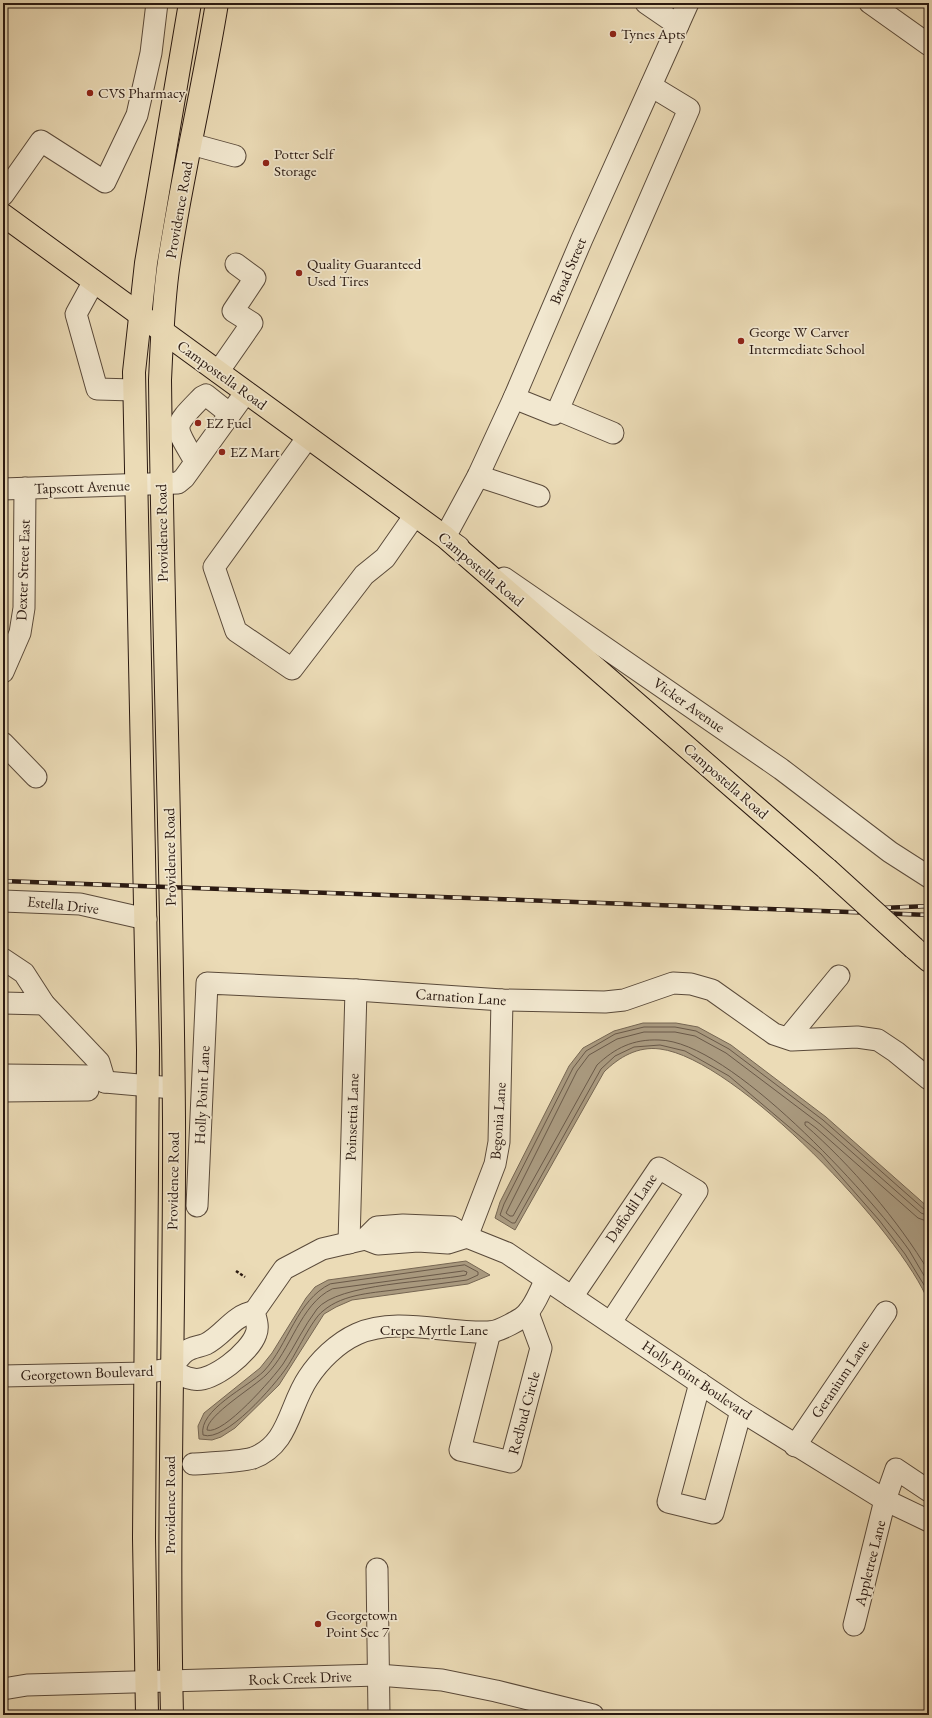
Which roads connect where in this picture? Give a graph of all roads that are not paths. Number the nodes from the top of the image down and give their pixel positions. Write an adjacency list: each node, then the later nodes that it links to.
1 (157, 3): 13 (street)
2 (217, 3): 9 (main road, Providence Road)
3 (646, 3): 7 (street)
4 (688, 3): 7 (street, Broad Street)
5 (870, 3): 8 (street)
6 (193, 4): 9 (main road); 17 (main road, Providence Road)
7 (678, 25): 10 (street, Broad Street)
8 (929, 45)
9 (205, 75): 11 (main road, Providence Road)
10 (651, 86): 22 (street, Broad Street); 23 (street)
11 (191, 144): 12 (street); 18 (main road, Providence Road)
12 (235, 156)
13 (3, 195)
14 (3, 215): 16 (main road, Campostella Road)
15 (236, 264): 19 (street)
16 (94, 281): 17 (main road, Campostella Road); 20 (street)
17 (139, 314): 18 (main road, Campostella Road); 20 (main road, Providence Road)
18 (162, 331): 19 (main road, Campostella Road); 29 (main road, Providence Road)
19 (218, 372): 21 (main road, Campostella Road)
20 (134, 390): 30 (main road, Providence Road)
21 (246, 392): 24 (street, Tapscott Avenue); 26 (main road, Campostella Road)
22 (514, 398): 23 (street); 28 (street, Broad Street)
23 (558, 410): 25 (street)
24 (230, 414): 27 (street, Tapscott Avenue); 27 (street)
25 (612, 433)
26 (308, 437): 34 (main road, Campostella Road); 34 (street)
27 (195, 461): 29 (street, Tapscott Avenue)
28 (478, 476): 33 (street); 35 (street, Broad Street)
29 (161, 484): 30 (street, Tapscott Avenue); 40 (main road, Providence Road)
30 (136, 485): 31 (street, Tapscott Avenue); 39 (main road, Providence Road)
31 (25, 488): 32 (street, Tapscott Avenue); 36 (street, Dexter Street East)
32 (3, 489)
33 (539, 496)
34 (415, 515): 35 (main road, Campostella Road)
35 (445, 537): 41 (street, Vicker Avenue); 44 (main road, Campostella Road, bridge)
36 (3, 672)
37 (3, 743): 38 (street)
38 (36, 777)
39 (144, 810): 40 (street); 43 (main road, Providence Road)
40 (169, 810): 57 (main road, Providence Road)
41 (929, 877)
42 (3, 900): 43 (street, Estella Drive)
43 (146, 919): 56 (main road, Providence Road)
44 (922, 954)
45 (3, 959): 51 (street)
46 (839, 976): 52 (street)
47 (208, 983): 48 (street, Carnation Lane); 59 (street, Holly Point Lane)
48 (356, 990): 49 (street, Carnation Lane); 61 (street, Poinsettia Lane)
49 (502, 1000): 52 (street, Carnation Lane); 60 (street, Begonia Lane)
50 (3, 1003): 51 (street)
51 (44, 1004): 55 (street)
52 (788, 1038): 54 (street, Carnation Lane)
53 (3, 1075): 55 (street)
54 (929, 1079)
55 (105, 1082): 56 (street); 58 (street)
56 (148, 1086): 57 (street); 70 (main road, Providence Road)
57 (173, 1088): 69 (main road, Providence Road)
58 (3, 1091)
59 (197, 1206)
60 (467, 1237): 61 (street); 62 (street, Holly Point Boulevard)
61 (357, 1241): 64 (street)
62 (546, 1280): 63 (street, Holly Point Boulevard); 66 (street, Crepe Myrtle Lane)
63 (572, 1297): 67 (street, Holly Point Boulevard); 67 (street, Daffodil Lane)
64 (254, 1312): 69 (street); 69 (street)
65 (886, 1312): 74 (street, Geranium Lane)
66 (528, 1313): 68 (street, Crepe Myrtle Lane); 68 (street, Redbud Circle)
67 (611, 1322): 72 (street, Holly Point Boulevard)
68 (490, 1332): 75 (street, Crepe Myrtle Lane)
69 (171, 1368): 70 (street, Georgetown Boulevard); 83 (main road, Providence Road)
70 (145, 1373): 71 (street, Georgetown Boulevard); 82 (main road, Providence Road)
71 (3, 1376)
72 (700, 1383): 73 (street, Holly Point Boulevard); 73 (street)
73 (741, 1411): 74 (street, Holly Point Boulevard)
74 (795, 1446): 77 (street, Holly Point Boulevard)
75 (193, 1464)
76 (929, 1491): 77 (street, Appletree Lane)
77 (885, 1500): 78 (street, Holly Point Boulevard); 80 (street, Appletree Lane)
78 (929, 1521)
79 (377, 1569): 81 (street)
80 (854, 1625)
81 (378, 1675): 83 (street, Rock Creek Drive); 87 (street); 88 (street, Rock Creek Drive)
82 (146, 1682): 83 (street, Rock Creek Drive); 84 (street, Rock Creek Drive); 85 (main road, Providence Road)
83 (171, 1682): 86 (main road, Providence Road)
84 (3, 1689)
85 (147, 1715)
86 (172, 1715)
87 (379, 1715)
88 (593, 1715)

